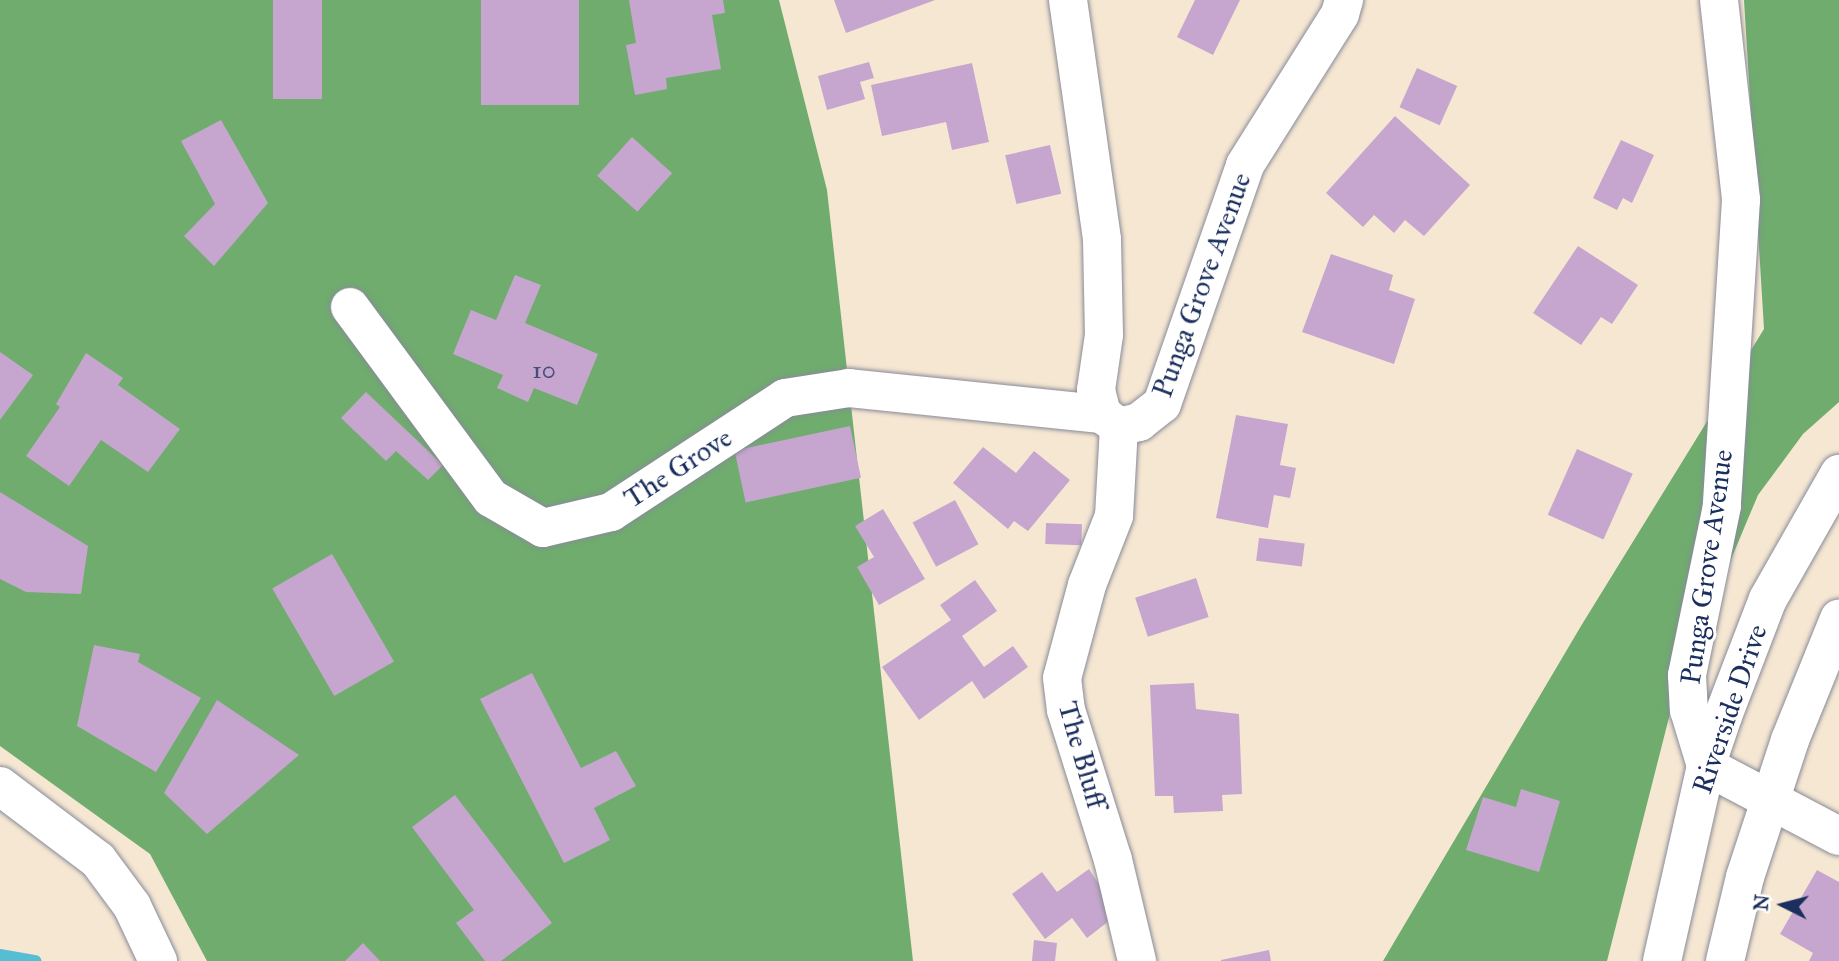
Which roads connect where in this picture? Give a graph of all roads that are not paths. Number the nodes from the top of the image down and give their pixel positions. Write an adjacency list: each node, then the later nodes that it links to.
1 (1068, 0): 5 (street)
2 (1344, 0): 5 (street, Punga Grove Avenue)
3 (1719, 0): 8 (street, Punga Grove Avenue)
4 (350, 307): 5 (street, The Grove)
5 (1110, 421): 13 (street, The Bluff)
6 (1839, 474): 8 (street, Riverside Drive)
7 (1839, 619): 10 (street)
8 (1706, 765): 10 (street); 14 (street, Riverside Drive)
9 (0, 786): 12 (street)
10 (1769, 802): 11 (street); 15 (street)
11 (1839, 836)
12 (158, 961)
13 (1137, 961)
14 (1662, 961)
15 (1725, 961)

